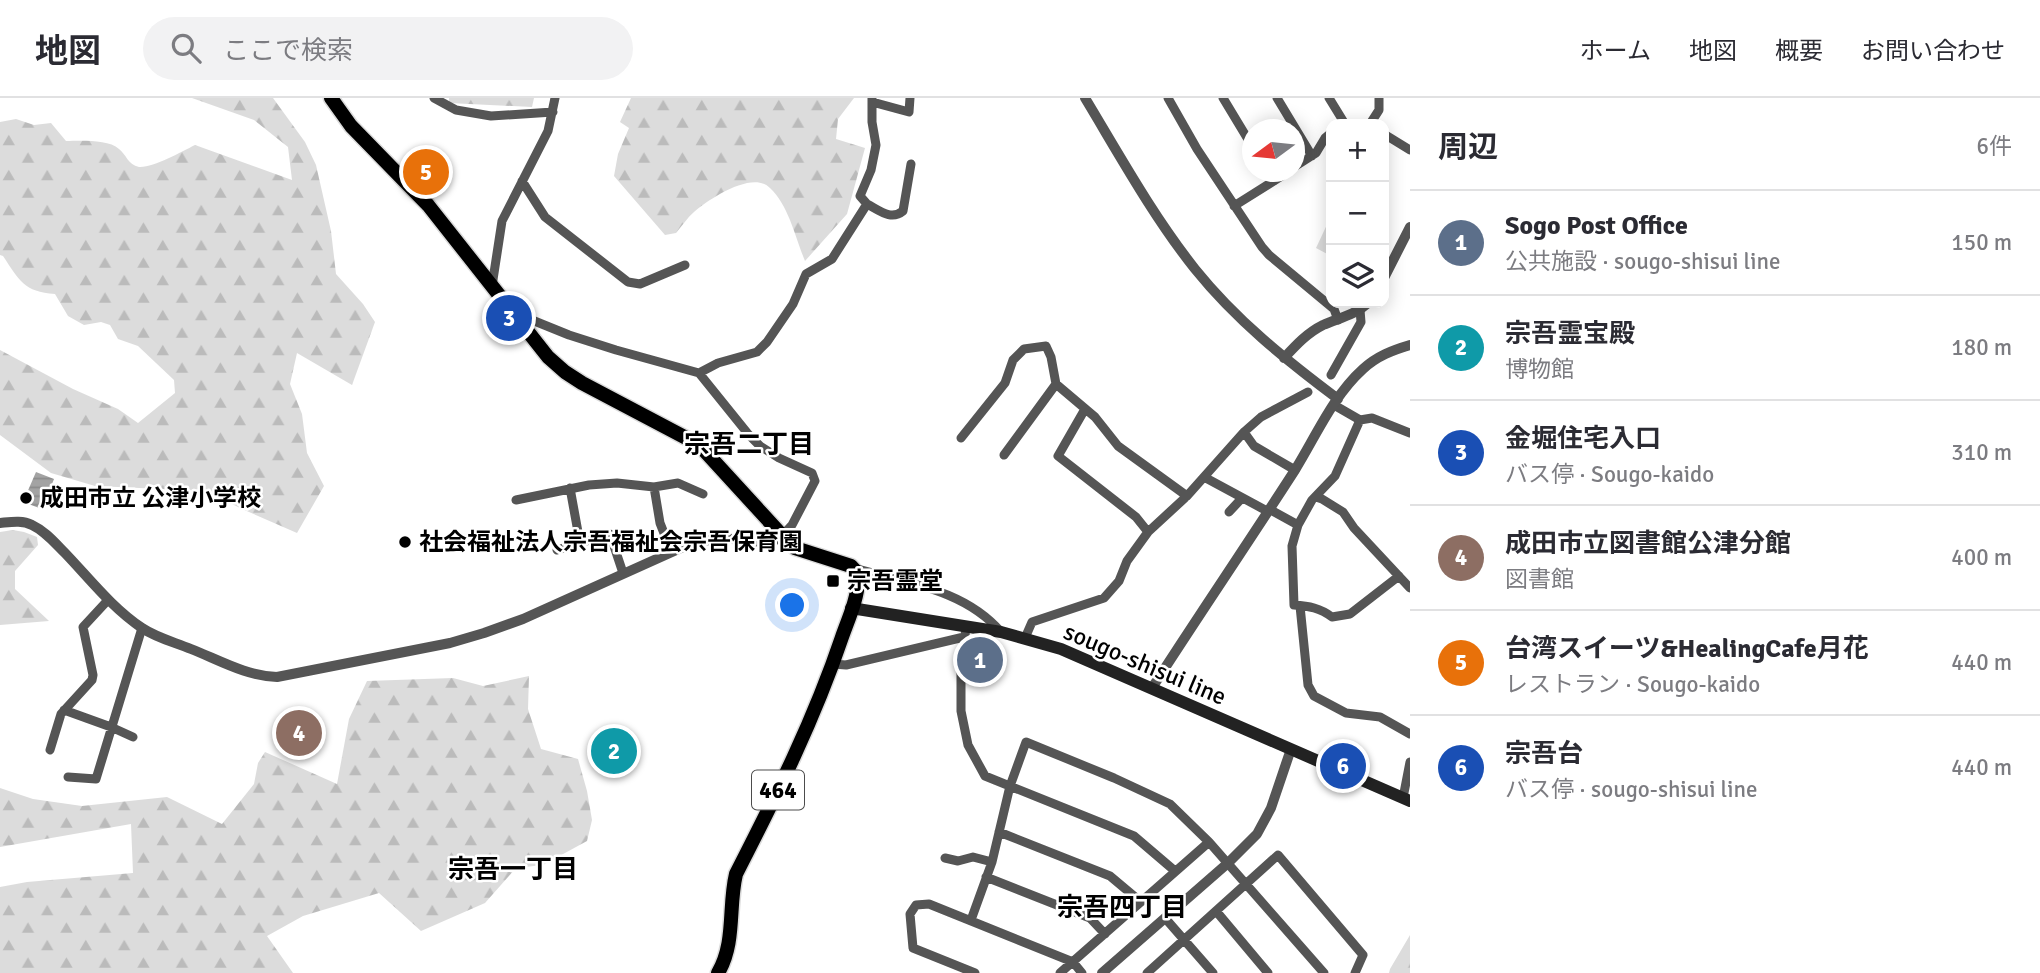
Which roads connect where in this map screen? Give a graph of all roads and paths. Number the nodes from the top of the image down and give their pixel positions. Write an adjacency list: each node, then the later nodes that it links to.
1 (331, 98): 29 (highway)
2 (435, 98): 12 (street)
3 (555, 98): 12 (street)
4 (910, 98): 11 (street)
5 (1085, 98): 35 (street)
6 (1168, 98): 25 (street)
7 (1223, 98): 15 (street)
8 (1277, 98): 19 (street)
9 (1329, 98): 13 (street)
10 (1378, 98): 14 (street)
11 (872, 100): 24 (street)
12 (553, 112): 22 (street)
13 (1345, 119)
14 (1373, 119)
15 (1242, 129)
16 (1326, 137): 19 (street)
17 (1389, 137): 18 (street)
18 (1410, 150)
19 (1312, 156): 20 (street)
20 (1305, 160)
21 (911, 164): 24 (street)
22 (522, 181): 27 (street); 29 (street)
23 (1272, 182): 25 (street)
24 (867, 204): 36 (street)
25 (1234, 206): 32 (street)
26 (1410, 227): 28 (street)
27 (685, 265)
28 (1389, 268)
29 (492, 286): 33 (highway)
30 (1360, 308): 32 (street)
31 (1364, 308): 37 (street)
32 (1338, 320): 35 (street)
33 (520, 321): 36 (street); 61 (highway)
34 (1410, 345): 40 (street)
35 (1284, 358): 40 (street)
36 (699, 373): 61 (street)
37 (1331, 375)
38 (1056, 384): 41 (street); 45 (street); 46 (street)
39 (1308, 392): 43 (street)
40 (1336, 402): 42 (street); 47 (street)
41 (1085, 409): 52 (street); 60 (street)
42 (1360, 420): 44 (street); 53 (street)
43 (1244, 432): 47 (street); 48 (street)
44 (1410, 433)
45 (961, 438)
46 (1003, 455)
47 (1295, 470): 56 (street)
48 (1204, 477): 52 (street); 54 (street)
49 (654, 487): 50 (street); 51 (street); 64 (street)
50 (570, 488): 55 (street); 62 (street)
51 (704, 494)
52 (1187, 496): 60 (street)
53 (1316, 497): 59 (street); 67 (street)
54 (1242, 498): 56 (street); 57 (street)
55 (516, 500)
56 (1268, 510): 59 (street); 77 (street)
57 (1229, 512)
58 (0, 523): 69 (street)
59 (1298, 525): 70 (street)
60 (1148, 532): 75 (street)
61 (781, 537): 64 (street); 65 (highway)
62 (580, 543): 63 (street); 66 (street)
63 (557, 550)
64 (671, 551): 66 (street)
65 (851, 566): 71 (highway, 464); 74 (street)
66 (624, 573): 72 (street)
67 (1399, 576): 68 (street); 70 (street)
68 (1410, 588)
69 (108, 600): 72 (street); 78 (street)
70 (1300, 606): 80 (street)
71 (851, 608): 73 (main road, sougo-shisui line); 76 (highway, 464)
72 (142, 628): 79 (street)
73 (965, 632): 74 (main road, sougo-shisui line); 76 (street); 86 (street)
74 (1001, 632): 75 (main road, sougo-shisui line)
75 (1025, 638): 77 (main road, sougo-shisui line)
76 (833, 664): 104 (highway, 464)
77 (1152, 688): 82 (main road, sougo-shisui line)
78 (64, 710): 79 (street); 83 (street)
79 (111, 727): 81 (street); 85 (street)
80 (1410, 734)
81 (133, 737)
82 (1291, 749): 87 (main road, sougo-shisui line); 92 (street)
83 (50, 750)
84 (1410, 762): 87 (street)
85 (68, 777)
86 (1010, 786): 88 (street); 89 (street); 93 (street)
87 (1406, 799)
88 (999, 832): 91 (street); 96 (street)
89 (1209, 842): 92 (street); 93 (street)
90 (945, 858): 91 (street)
91 (992, 862): 94 (street)
92 (1228, 863): 95 (street); 98 (street)
93 (1175, 871): 96 (street)
94 (986, 877): 99 (street); 100 (street)
95 (1246, 884): 97 (street); 111 (street); 112 (street)
96 (1141, 902): 100 (street)
97 (1216, 911): 101 (street); 110 (street)
98 (1165, 918): 101 (street); 108 (street)
99 (971, 920): 102 (street); 105 (street)
100 (1105, 934): 102 (street)
101 (1184, 940): 103 (street); 109 (street)
102 (1073, 962): 106 (street); 107 (street)
103 (1152, 971)
104 (718, 973)
105 (975, 973)
106 (1060, 973)
107 (1082, 973)
108 (1102, 973)
109 (1213, 973)
110 (1268, 973)
111 (1324, 973)
112 (1355, 973)

